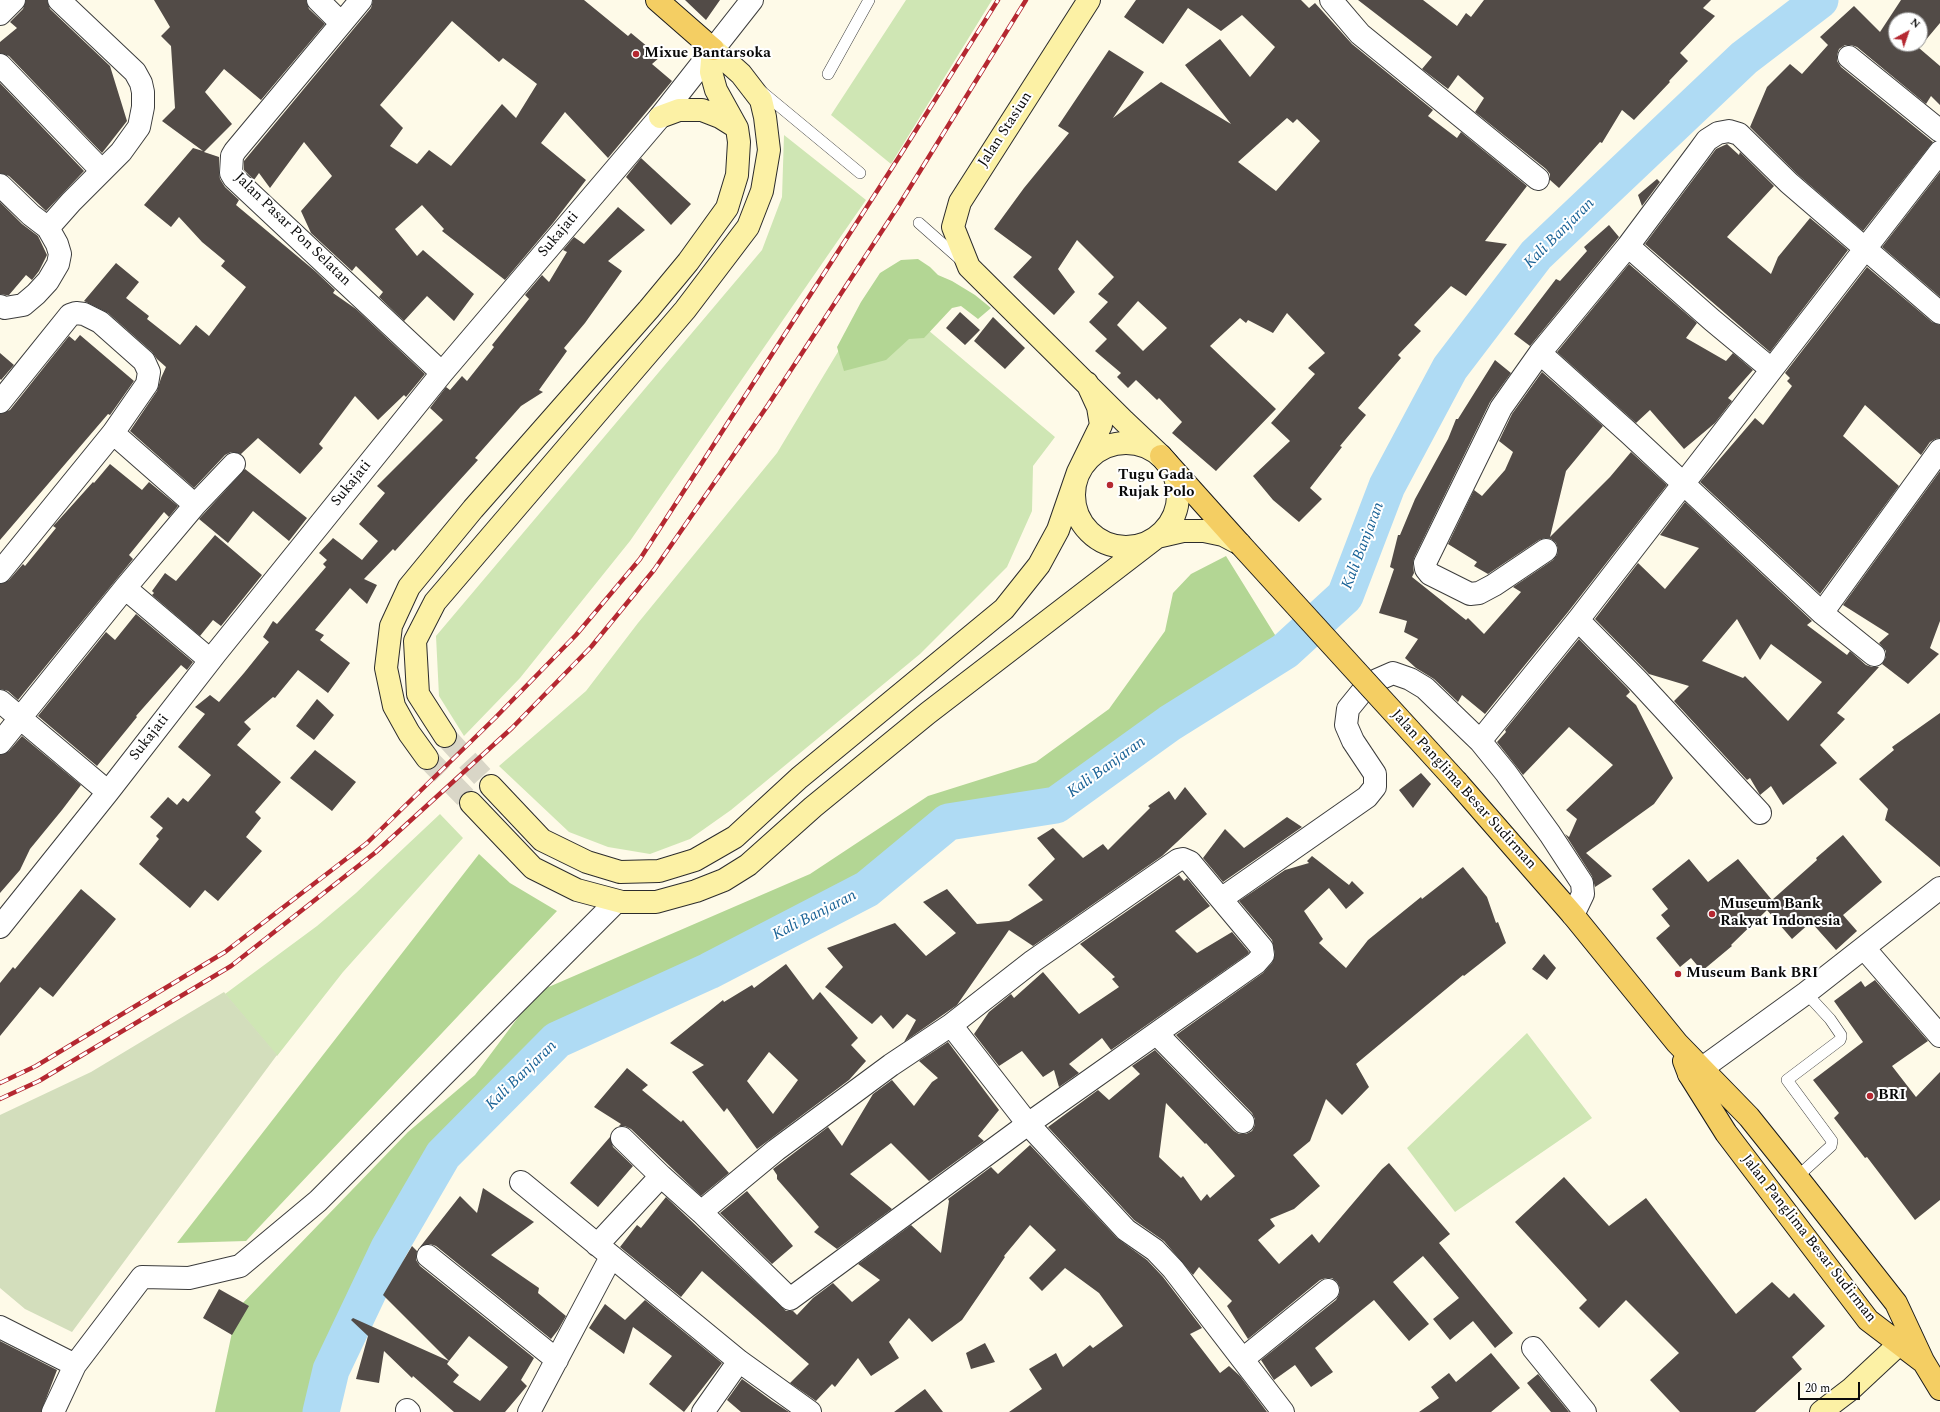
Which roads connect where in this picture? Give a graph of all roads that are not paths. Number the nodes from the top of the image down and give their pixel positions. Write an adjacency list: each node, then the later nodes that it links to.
1 (14, 0): 10 (street)
2 (59, 0): 21 (street)
3 (318, 0): 11 (street)
4 (361, 0): 11 (street, Jalan Pasar Pon Selatan)
5 (657, 0): 12 (main road)
6 (752, 0): 12 (street, Sukajati)
7 (869, 0): 16 (lane)
8 (1090, 0): 29 (main road, Jalan Stasiun)
9 (1331, 0): 23 (street)
10 (0, 14)
11 (341, 23): 34 (street, Jalan Pasar Pon Selatan)
12 (713, 49): 15 (main road); 17 (street, Sukajati); 18 (main road)
13 (1849, 57): 19 (street)
14 (0, 65): 21 (street)
15 (741, 74): 22 (lane); 55 (main road)
16 (828, 74)
17 (660, 117): 18 (main road); 34 (street, Sukajati)
18 (737, 128): 58 (main road)
19 (1940, 131)
20 (1940, 152): 28 (street)
21 (102, 171): 26 (street)
22 (860, 173)
23 (1538, 178)
24 (0, 185): 26 (street)
25 (918, 223): 29 (lane, Jalan Stasiun)
26 (48, 228): 30 (street)
27 (1628, 246): 28 (street); 32 (street); 33 (street)
28 (1866, 248): 31 (street); 33 (street)
29 (969, 267): 35 (main road, Jalan Stasiun)
30 (0, 306)
31 (1940, 313)
32 (1540, 353): 42 (street); 46 (street)
33 (1771, 369): 42 (street)
34 (442, 373): 52 (street, Sukajati)
35 (1087, 383): 39 (main road, Jalan Stasiun); 41 (main road, Jalan Stasiun)
36 (0, 402): 37 (street)
37 (113, 433): 43 (street); 47 (street)
38 (1940, 450): 49 (street)
39 (1161, 456): 41 (main road); 44 (main road); 45 (main road, Jalan Panglima Besar Sudirman)
40 (234, 464): 43 (street)
41 (1078, 472): 44 (main road); 59 (main road)
42 (1684, 484): 49 (street); 50 (street)
43 (195, 505): 48 (street)
44 (1157, 537): 45 (main road); 65 (main road)
45 (1240, 544): 66 (main road, Jalan Panglima Besar Sudirman, bridge)
46 (1546, 550)
47 (0, 572)
48 (125, 588): 52 (street); 54 (street)
49 (1822, 613): 51 (street)
50 (1578, 620): 56 (street); 62 (street)
51 (1874, 655)
52 (210, 660): 60 (street, Sukajati)
53 (0, 701): 54 (street)
54 (20, 718): 57 (street); 60 (street)
55 (445, 736)
56 (1480, 741): 64 (street); 66 (street)
57 (0, 743)
58 (427, 758)
59 (491, 786)
60 (108, 792): 67 (street, Sukajati)
61 (471, 804): 65 (main road)
62 (1760, 813)
63 (1940, 888): 68 (street)
64 (1221, 899): 70 (street); 71 (street)
65 (616, 902): 90 (street)
66 (1573, 915): 73 (main road, Jalan Panglima Besar Sudirman)
67 (2, 921)
68 (1864, 948): 69 (street); 72 (street)
69 (1806, 993): 73 (street); 78 (lane)
70 (951, 1025): 75 (street); 80 (street)
71 (1157, 1034): 74 (street); 75 (street)
72 (1940, 1036)
73 (1695, 1071): 78 (main road, Jalan Panglima Besar Sudirman); 85 (main road, Jalan Panglima Besar Sudirman)
74 (1243, 1122)
75 (1028, 1124): 80 (street); 87 (street)
76 (622, 1138): 77 (street)
77 (662, 1176): 80 (street); 81 (street)
78 (1797, 1177): 85 (main road, Jalan Panglima Besar Sudirman)
79 (521, 1182): 81 (street)
80 (702, 1212)
81 (604, 1251): 88 (street); 89 (street)
82 (428, 1256): 88 (street)
83 (1328, 1290): 87 (street)
84 (0, 1327): 90 (street)
85 (1905, 1340): 91 (main road, Jalan Panglima Besar Sudirman); 98 (main road)
86 (1533, 1348): 97 (street)
87 (1243, 1358): 96 (street)
88 (557, 1360): 93 (street)
89 (738, 1361): 94 (street); 95 (street)
90 (74, 1365): 92 (street)
91 (1940, 1388)
92 (53, 1412)
93 (529, 1412)
94 (703, 1412)
95 (810, 1412)
96 (1283, 1412)
97 (1585, 1412)
98 (1821, 1412)

